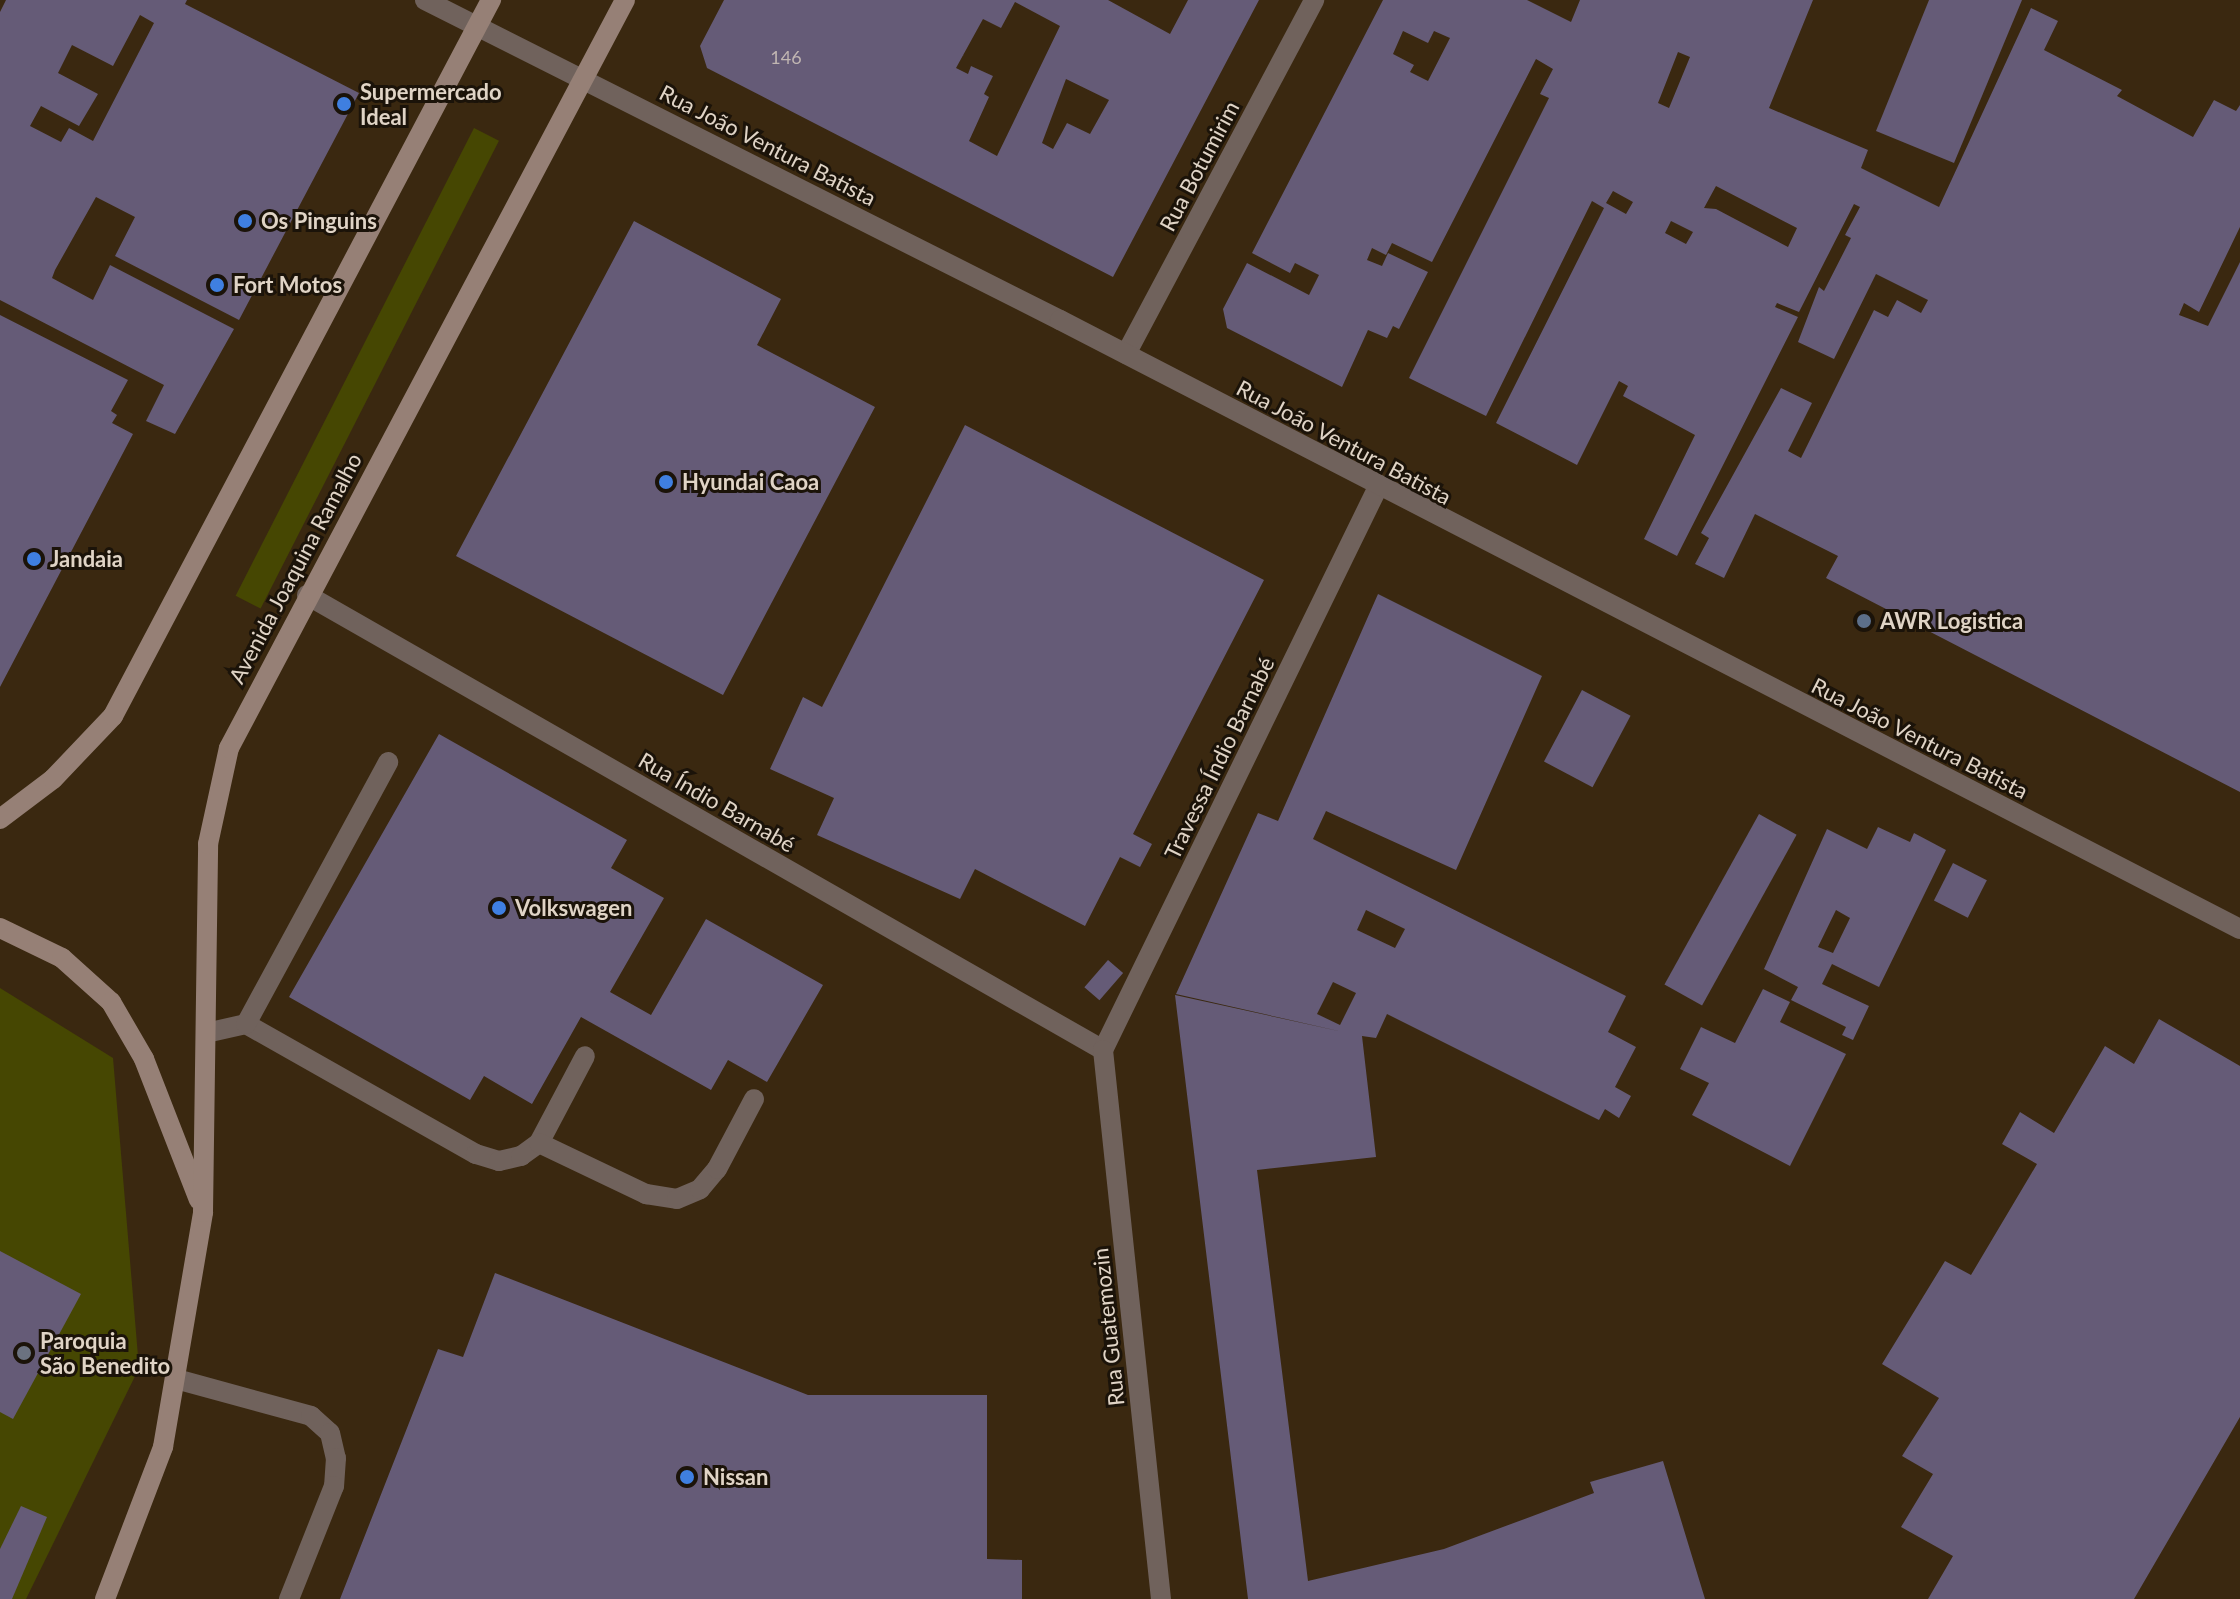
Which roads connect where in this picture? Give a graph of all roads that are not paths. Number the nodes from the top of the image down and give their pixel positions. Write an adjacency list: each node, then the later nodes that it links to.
1 (425, 0): 5 (street, Rua João Ventura Batista)
2 (491, 0): 5 (main road)
3 (625, 0): 6 (main road, Avenida Joaquina Ramalho)
4 (1314, 0): 7 (street, Rua Botumirim)
5 (477, 25): 6 (street, Rua João Ventura Batista); 11 (main road)
6 (581, 78): 7 (street, Rua João Ventura Batista); 9 (main road, Avenida Joaquina Ramalho)
7 (1126, 354): 8 (street, Rua João Ventura Batista)
8 (1378, 487): 13 (street, Rua João Ventura Batista); 16 (street, Travessa Índio Barnabé)
9 (307, 595): 15 (main road, Avenida Joaquina Ramalho); 16 (street, Rua Índio Barnabé)
10 (388, 762): 14 (street)
11 (0, 819)
12 (0, 928): 20 (main road)
13 (2240, 929)
14 (246, 1024): 15 (street); 19 (street)
15 (206, 1033): 20 (main road, Avenida Joaquina Ramalho)
16 (1103, 1050): 24 (street, Rua Guatemozin)
17 (585, 1056): 19 (street)
18 (754, 1099): 19 (street)
19 (539, 1143)
20 (203, 1212): 21 (main road, Avenida Joaquina Ramalho)
21 (176, 1379): 22 (main road, Avenida Joaquina Ramalho); 23 (street)
22 (105, 1599)
23 (289, 1599)
24 (1161, 1599)

